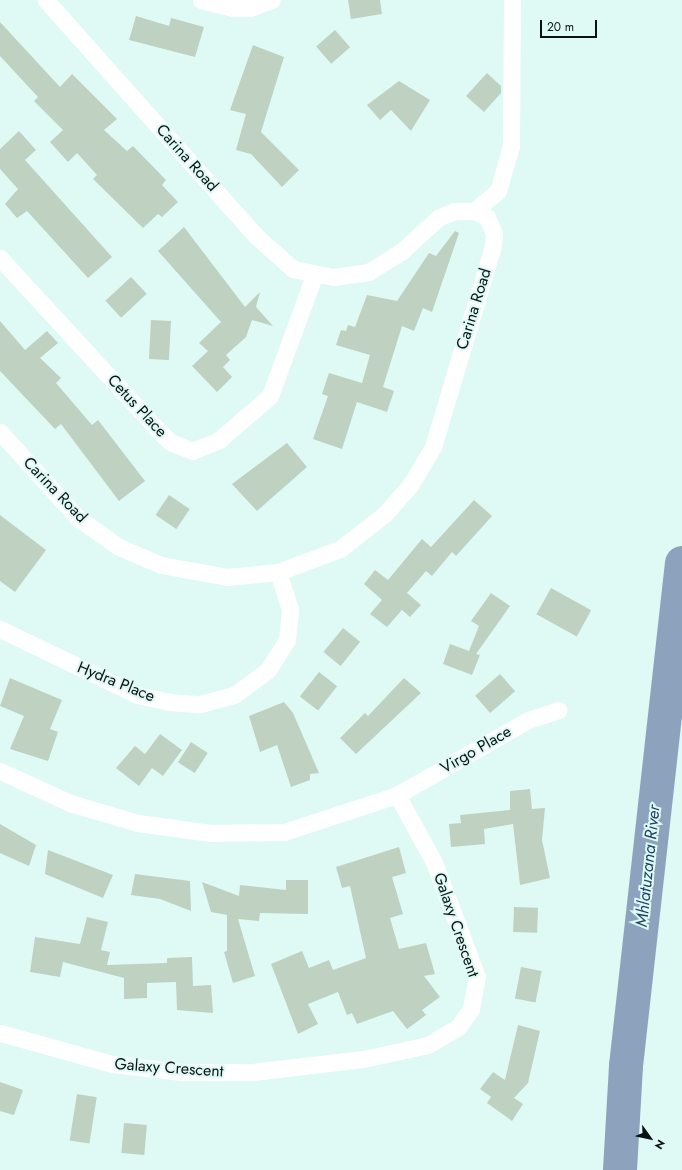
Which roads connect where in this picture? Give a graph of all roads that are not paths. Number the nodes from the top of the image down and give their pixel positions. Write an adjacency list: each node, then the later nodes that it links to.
1 (46, 0): 7 (street, Carina Road)
2 (201, 0): 3 (street)
3 (272, 0)
4 (512, 0): 5 (street)
5 (474, 211): 7 (street, Carina Road); 9 (street, Carina Road)
6 (0, 258): 7 (street, Cetus Place)
7 (314, 276)
8 (0, 432): 9 (street, Carina Road)
9 (278, 572): 10 (street, Hydra Place)
10 (0, 630)
11 (558, 710): 13 (street, Virgo Place)
12 (0, 771): 13 (street)
13 (397, 795): 14 (street, Galaxy Crescent)
14 (0, 1033)

